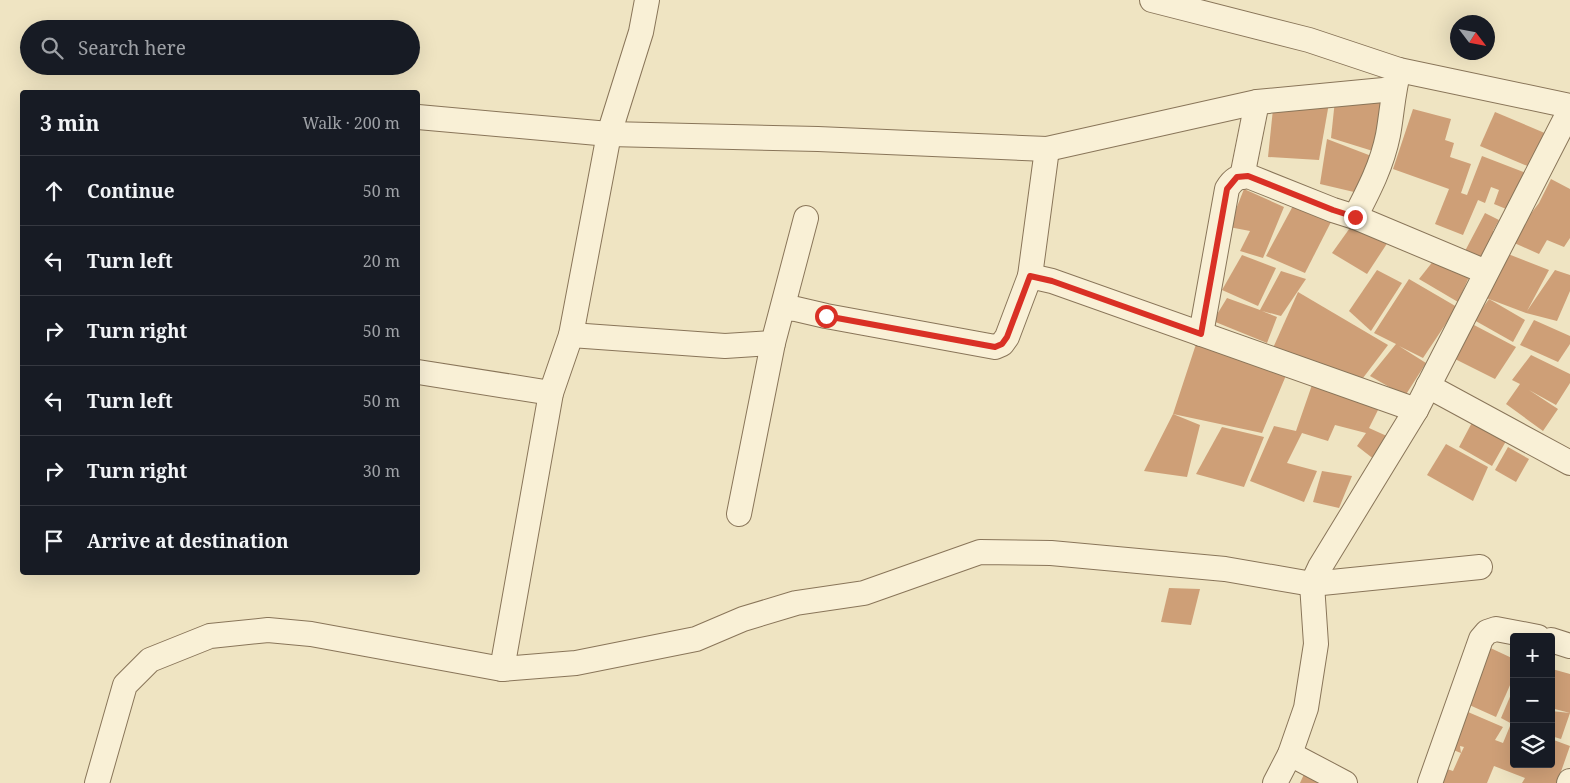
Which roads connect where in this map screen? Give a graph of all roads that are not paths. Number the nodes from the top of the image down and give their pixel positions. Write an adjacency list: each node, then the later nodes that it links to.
1 (647, 0): 7 (street)
2 (1152, 0): 3 (street)
3 (1396, 80): 4 (street); 5 (street); 10 (street)
4 (1257, 102): 8 (street); 9 (street)
5 (1570, 108): 12 (street)
6 (420, 117): 7 (street)
7 (608, 134): 8 (street); 16 (street)
8 (1046, 150): 13 (street)
9 (1242, 177): 10 (street); 15 (street)
10 (1355, 217): 12 (street)
11 (806, 218): 14 (street)
12 (1486, 272): 19 (street)
13 (1030, 276): 14 (street); 15 (street)
14 (783, 308): 17 (street)
15 (1201, 334): 21 (street)
16 (571, 335): 17 (street); 20 (street)
17 (772, 343): 23 (street)
18 (420, 372): 20 (street)
19 (1428, 386): 21 (street); 22 (street)
20 (551, 393): 29 (street)
21 (1416, 410): 25 (street)
22 (1570, 463)
23 (739, 514)
24 (1480, 566): 25 (street)
25 (1316, 575): 29 (street); 30 (street)
26 (1517, 633): 34 (street)
27 (1555, 641): 28 (street)
28 (1570, 646)
29 (502, 669): 31 (street)
30 (1290, 754): 32 (street); 33 (street)
31 (97, 783)
32 (1275, 783)
33 (1345, 783)
34 (1430, 783)

